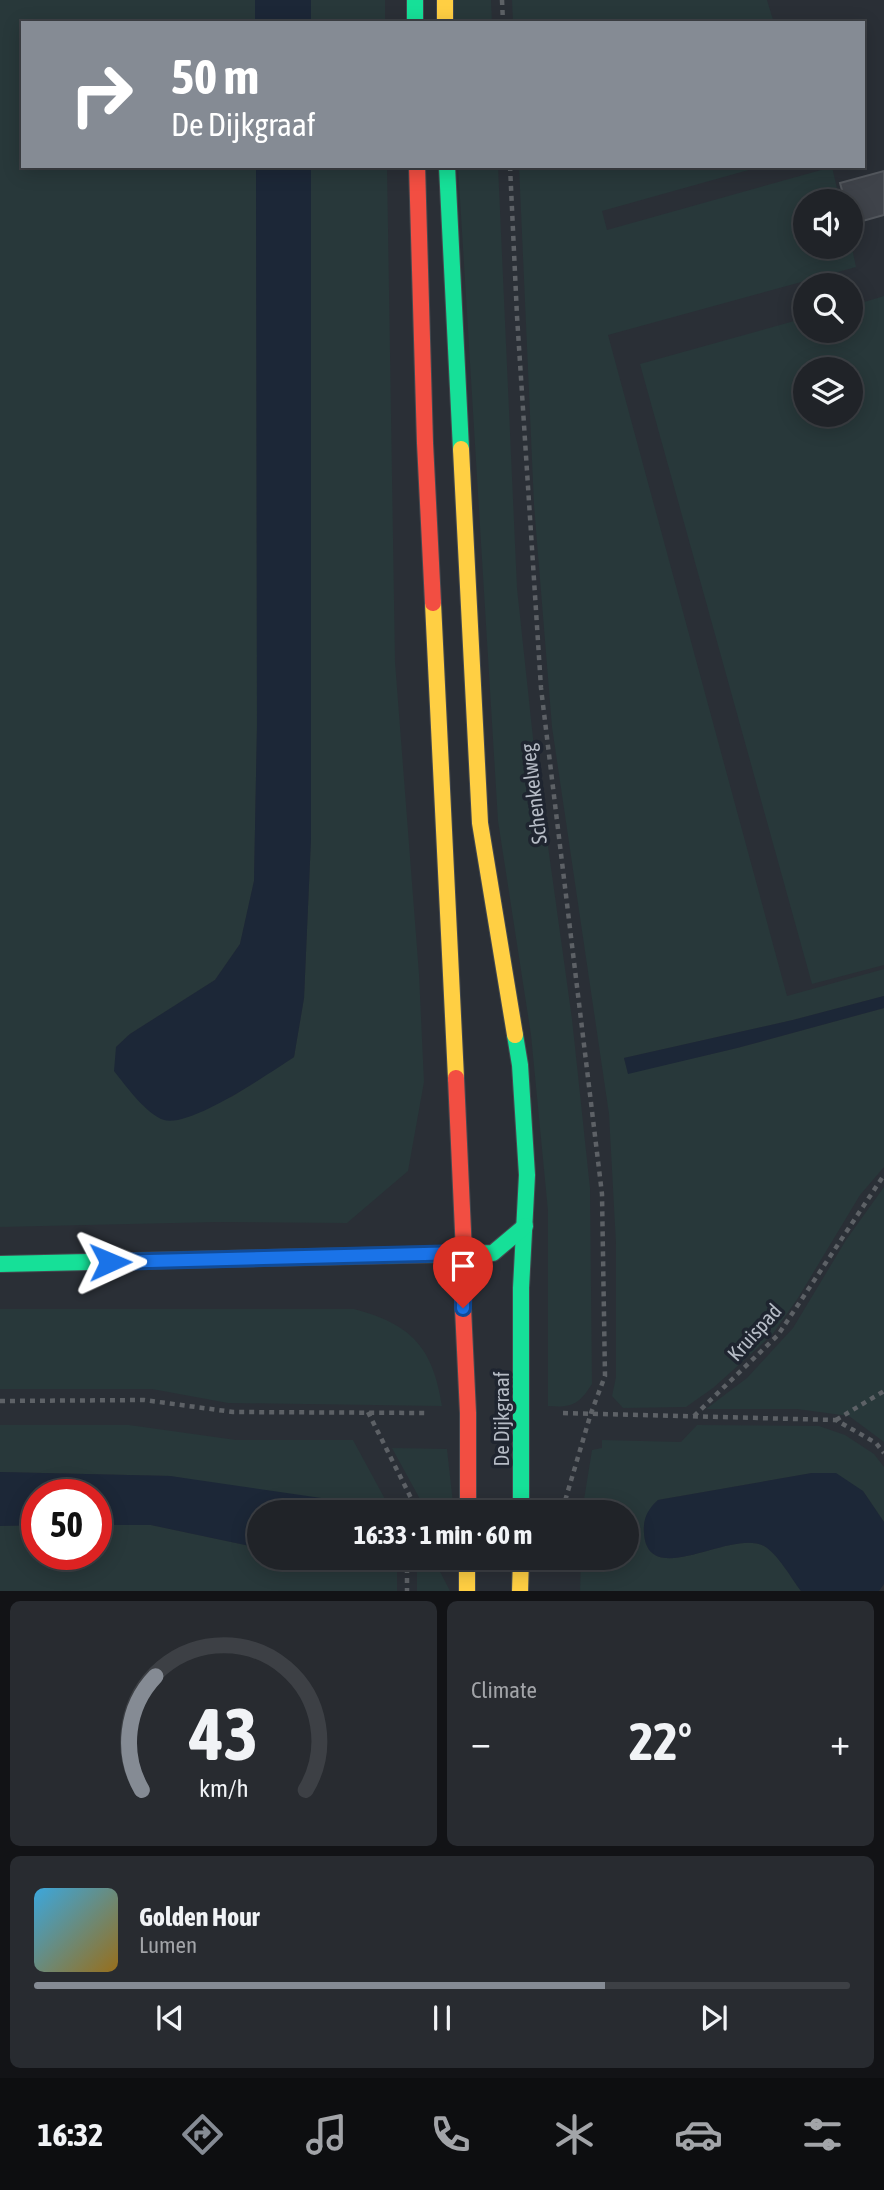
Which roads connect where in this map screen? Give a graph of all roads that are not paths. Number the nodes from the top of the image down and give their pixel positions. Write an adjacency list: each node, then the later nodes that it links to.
1 (415, 0): 3 (main road)
2 (445, 0): 4 (main road)
3 (415, 21)
4 (445, 21)
5 (417, 168): 8 (main road)
6 (447, 168): 7 (main road)
7 (525, 1226): 9 (main road); 11 (main road)
8 (464, 1253): 9 (main road); 10 (main road); 12 (main road, De Dijkgraaf)
9 (500, 1262): 11 (main road)
10 (0, 1265)
11 (521, 1288): 13 (main road, De Dijkgraaf)
12 (468, 1500)
13 (521, 1500)
14 (467, 1570): 16 (main road)
15 (521, 1570): 17 (main road)
16 (467, 1591)
17 (520, 1591)

